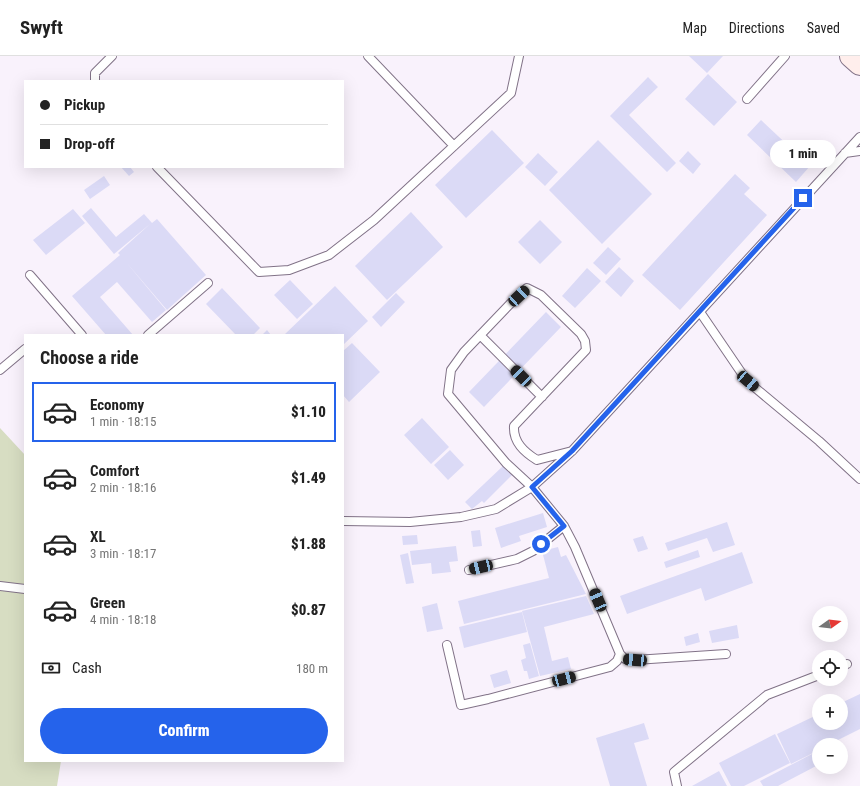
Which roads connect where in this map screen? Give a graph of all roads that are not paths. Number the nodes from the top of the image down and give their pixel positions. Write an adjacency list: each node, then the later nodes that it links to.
1 (112, 56): 7 (lane)
2 (368, 56): 10 (lane)
3 (519, 56): 10 (lane)
4 (785, 56): 8 (lane)
5 (851, 56): 6 (main road)
6 (860, 64)
7 (95, 80)
8 (747, 99)
9 (860, 137): 12 (lane)
10 (454, 146): 13 (lane)
11 (860, 151): 12 (lane)
12 (845, 153): 16 (lane)
13 (158, 168)
14 (30, 276): 17 (lane)
15 (208, 283): 18 (lane)
16 (700, 312): 23 (lane); 24 (lane)
17 (81, 334)
18 (149, 334)
19 (480, 335): 22 (lane); 22 (lane); 25 (lane)
20 (24, 350): 21 (lane)
21 (0, 370)
22 (542, 397): 23 (lane)
23 (572, 451): 25 (lane)
24 (860, 479)
25 (532, 487): 26 (lane); 27 (lane)
26 (344, 521)
27 (564, 526): 28 (lane); 32 (lane)
28 (469, 570)
29 (0, 586): 30 (lane)
30 (24, 589)
31 (447, 645): 32 (lane)
32 (620, 654): 33 (lane)
33 (726, 654)
34 (812, 678): 35 (lane)
35 (677, 786)

